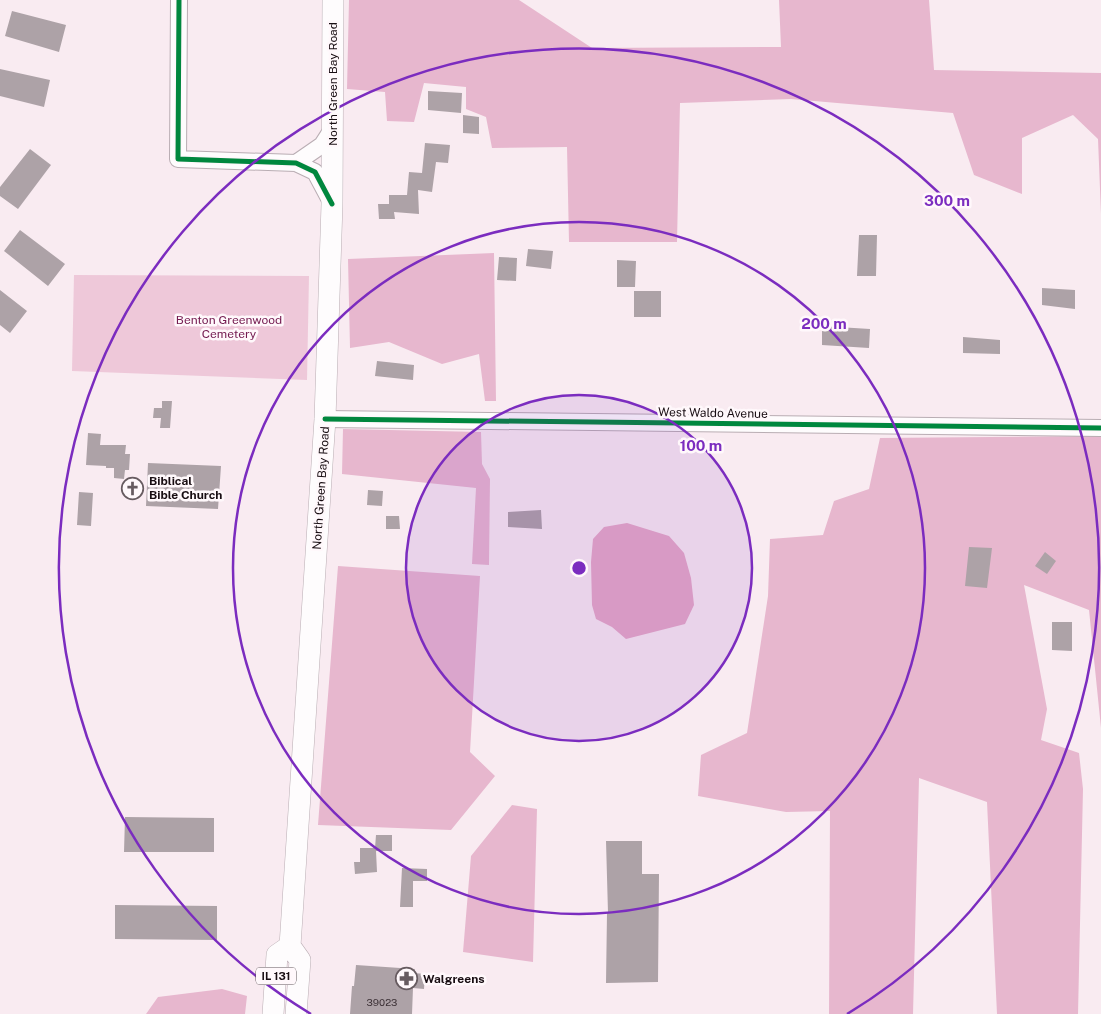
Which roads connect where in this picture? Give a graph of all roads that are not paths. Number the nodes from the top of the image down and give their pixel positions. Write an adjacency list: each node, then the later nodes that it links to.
1 (179, 0): 4 (street)
2 (333, 0): 3 (main road, North Green Bay Road)
3 (333, 128): 4 (street); 5 (main road, North Green Bay Road)
4 (296, 162): 5 (street)
5 (332, 204): 6 (main road, North Green Bay Road)
6 (325, 419): 7 (street, West Waldo Avenue); 8 (main road, North Green Bay Road)
7 (1101, 428)
8 (290, 946): 9 (main road, IL 131); 10 (main road, North Green Bay Road / IL 131)
9 (273, 1014)
10 (296, 1014)

